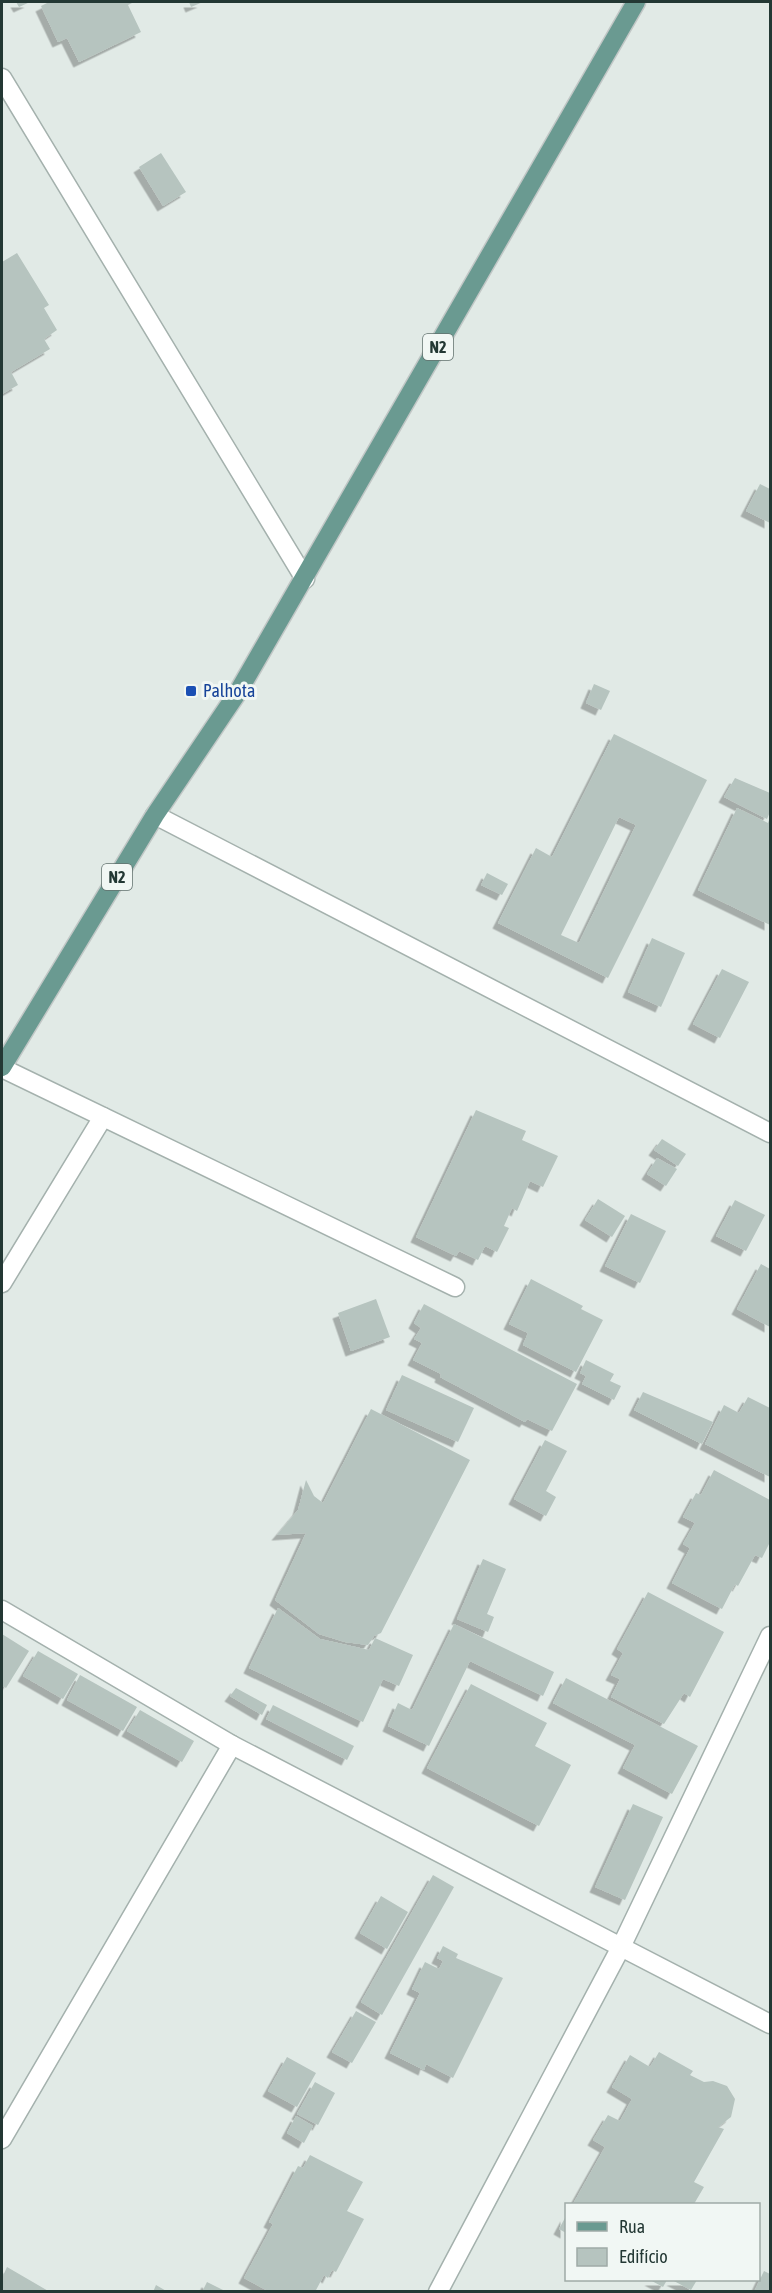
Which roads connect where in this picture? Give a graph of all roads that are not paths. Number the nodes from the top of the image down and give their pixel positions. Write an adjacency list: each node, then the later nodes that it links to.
1 (636, 2): 3 (main road, N2)
2 (2, 78): 3 (street)
3 (305, 579): 4 (main road, N2)
4 (155, 815): 5 (main road, N2); 7 (street)
5 (2, 1067): 6 (street)
6 (103, 1117): 8 (street); 9 (street)
7 (771, 1133)
8 (2, 1282)
9 (455, 1287)
10 (2, 1610): 12 (street)
11 (771, 1636): 13 (street)
12 (232, 1745): 13 (street); 15 (street)
13 (621, 1947): 14 (street); 16 (street)
14 (771, 2024)
15 (2, 2139)
16 (438, 2292)

